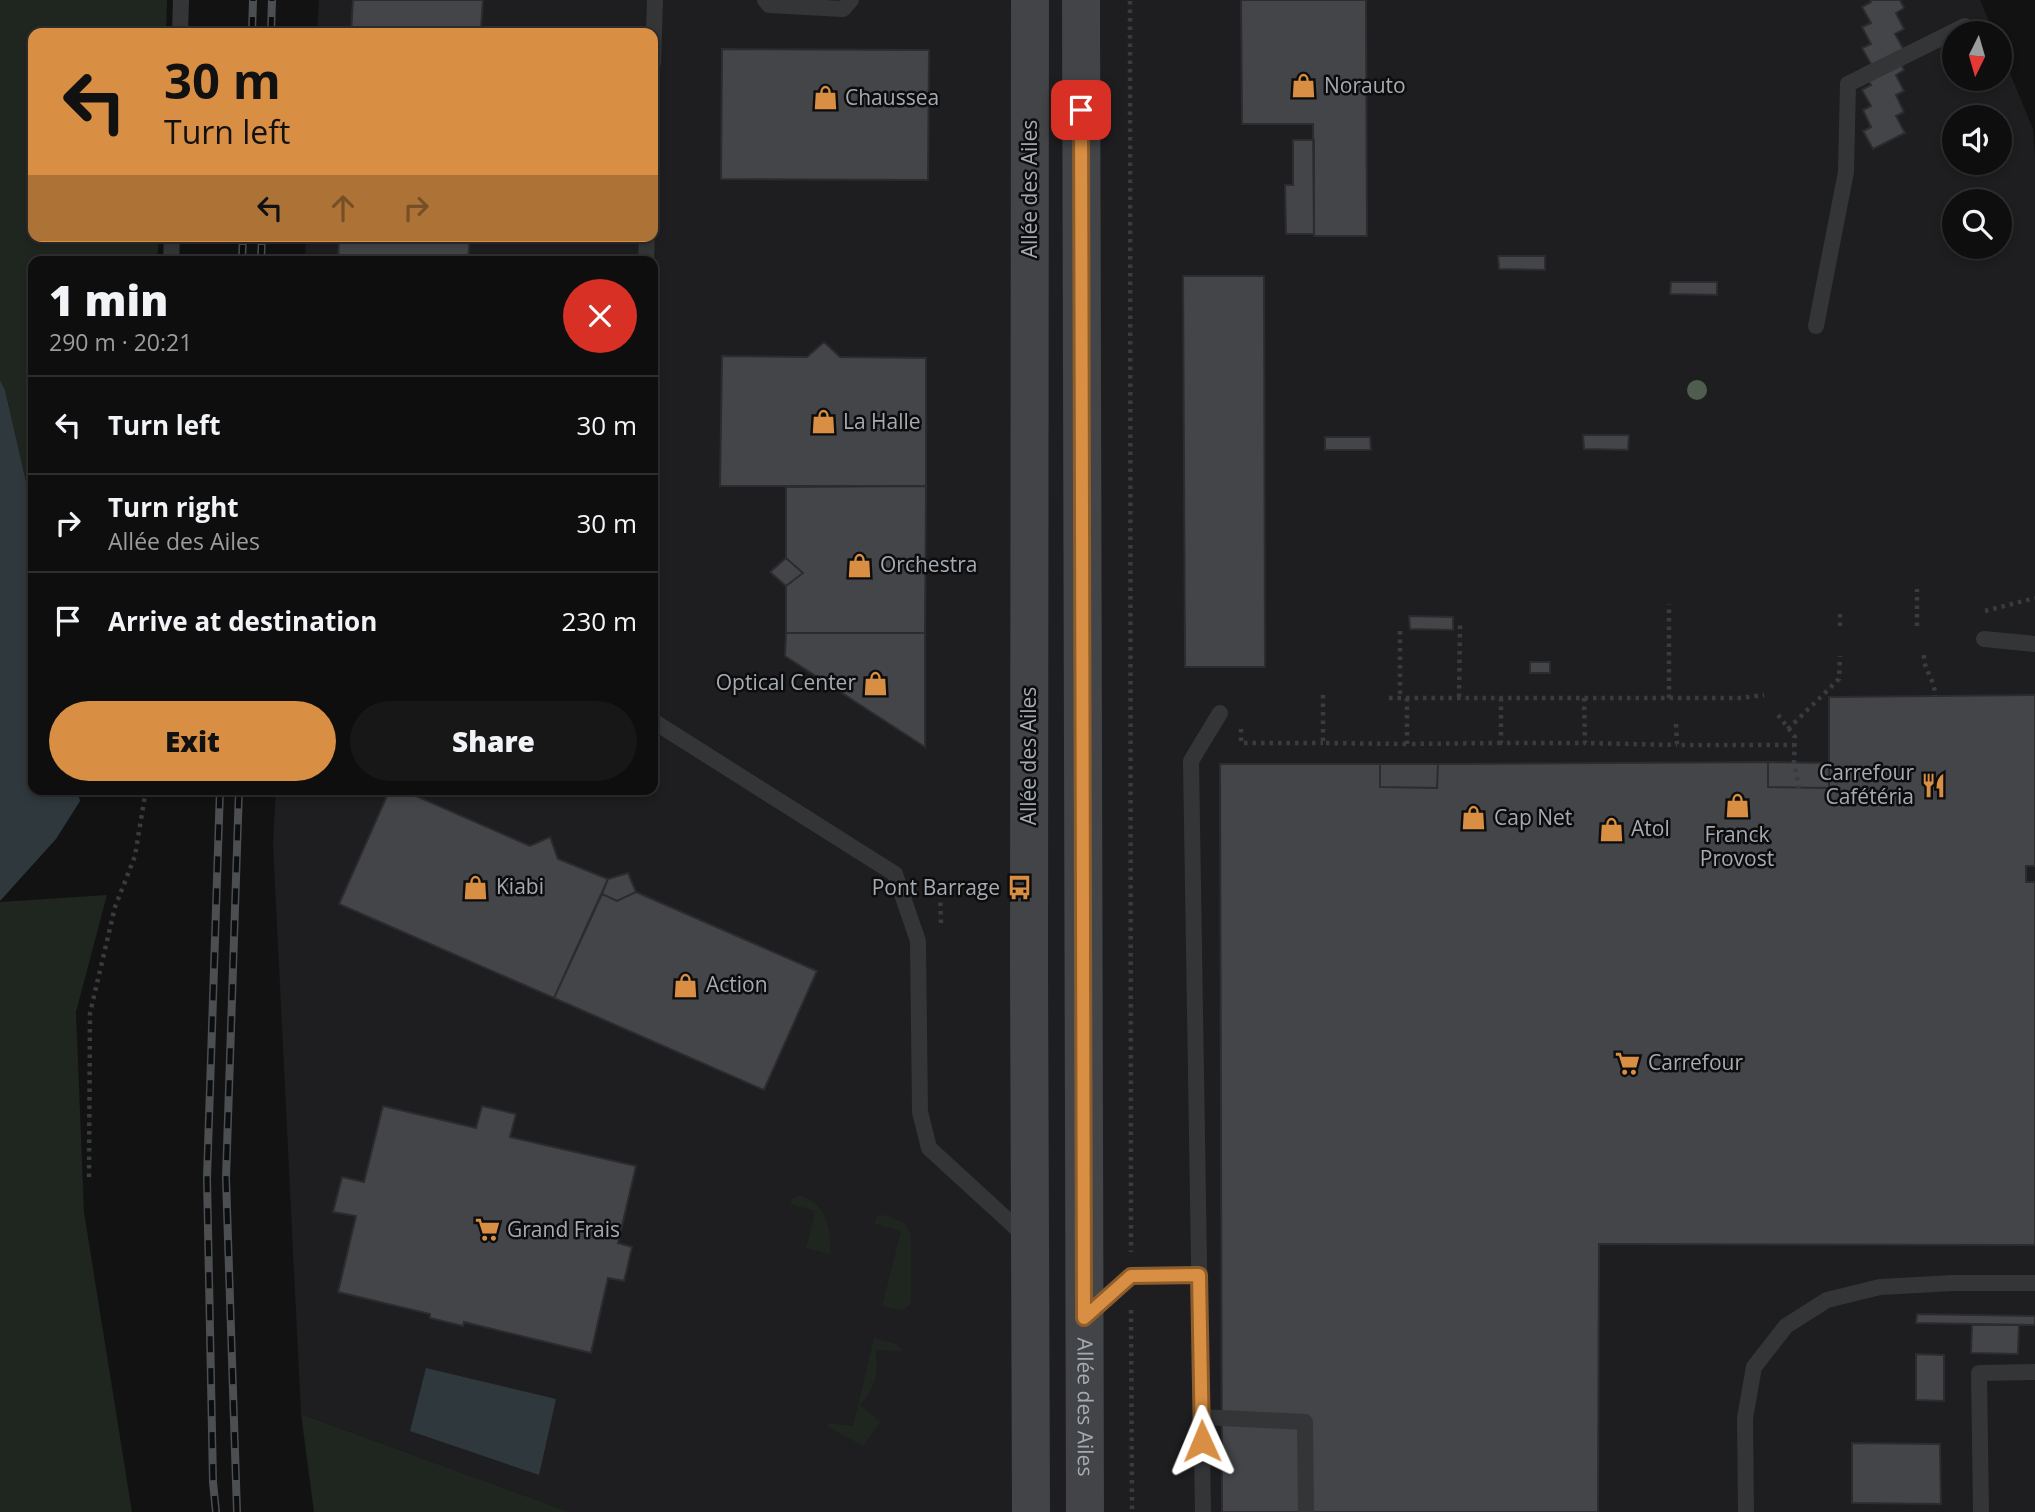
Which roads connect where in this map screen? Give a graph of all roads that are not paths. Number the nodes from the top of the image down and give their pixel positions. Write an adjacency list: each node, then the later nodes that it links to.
1 (181, 0): 7 (lane)
2 (655, 0): 8 (lane)
3 (765, 0): 4 (lane)
4 (851, 0)
5 (1030, 0): 15 (main road, Allée des Ailes)
6 (1081, 0): 18 (main road, Allée des Ailes)
7 (180, 28)
8 (654, 28)
9 (1942, 37): 10 (lane)
10 (1816, 326)
11 (1984, 639): 12 (lane)
12 (2035, 644)
13 (1220, 713): 16 (lane)
14 (658, 724): 15 (lane)
15 (1030, 1241): 21 (main road, Allée des Ailes)
16 (1199, 1275): 18 (lane); 20 (lane)
17 (2035, 1283): 25 (lane)
18 (1084, 1318): 22 (main road, Allée des Ailes)
19 (2035, 1372): 26 (lane)
20 (1201, 1417): 23 (lane); 24 (lane)
21 (1031, 1512)
22 (1085, 1512)
23 (1203, 1512)
24 (1306, 1512)
25 (1746, 1512)
26 (1981, 1512)

